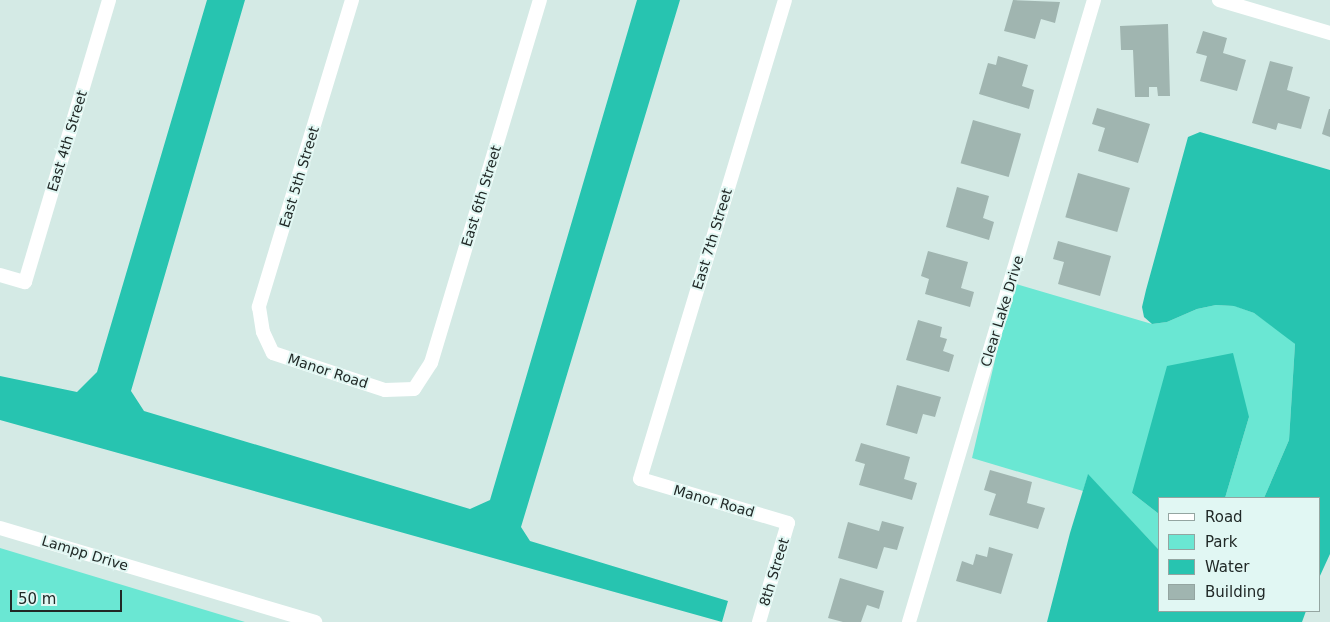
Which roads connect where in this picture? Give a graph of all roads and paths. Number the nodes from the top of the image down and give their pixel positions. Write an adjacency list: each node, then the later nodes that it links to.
1 (109, 0): 8 (street, East 4th Street)
2 (352, 0): 9 (street, East 5th Street)
3 (540, 0): 10 (street, East 6th Street)
4 (785, 0): 11 (street, East 7th Street)
5 (1094, 0): 16 (street, Clear Lake Drive)
6 (1219, 0): 7 (street)
7 (1330, 33)
8 (0, 275)
9 (273, 353): 10 (street, Manor Road)
10 (414, 389)
11 (640, 479): 12 (street, Manor Road)
12 (788, 523): 15 (street, 8th Street)
13 (0, 528): 14 (street, Lampp Drive)
14 (315, 622)
15 (759, 622)
16 (909, 622)

